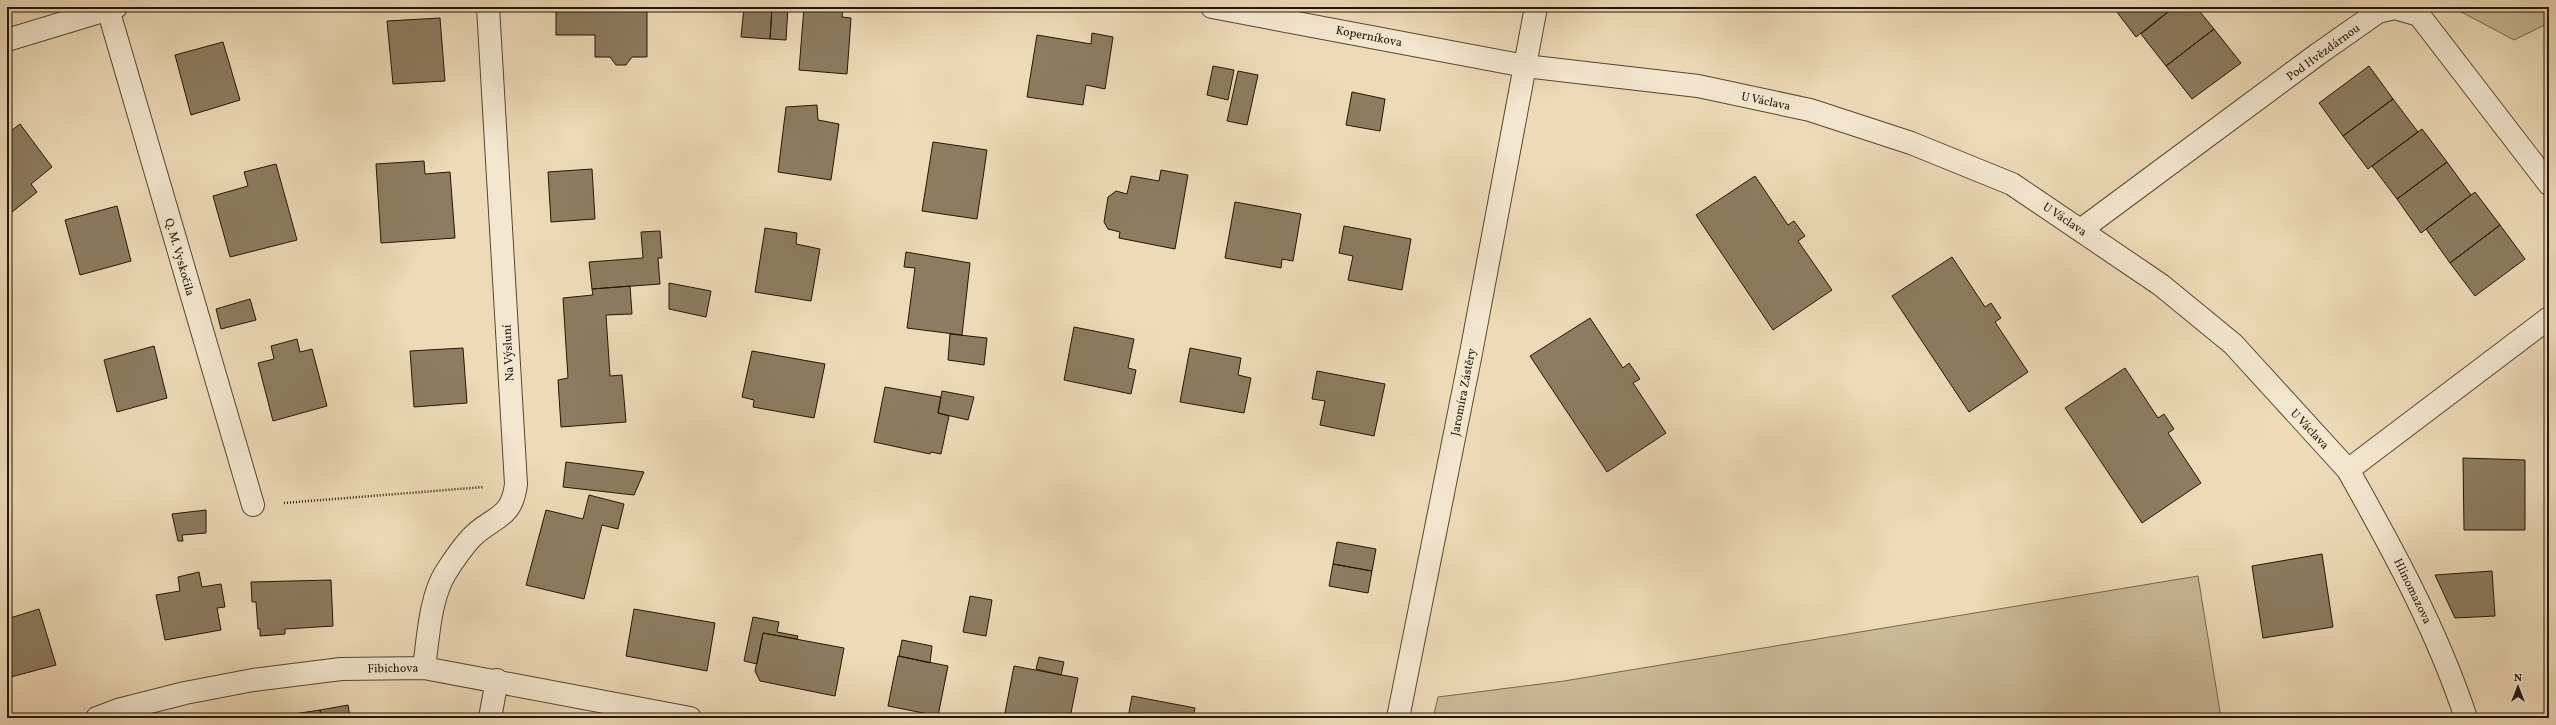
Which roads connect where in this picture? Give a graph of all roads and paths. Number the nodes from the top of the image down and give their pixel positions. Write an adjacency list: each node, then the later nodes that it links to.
1 (488, 7): 11 (street, Na Výsluní)
2 (1212, 7): 6 (street, Koperníkova)
3 (1536, 7): 6 (street)
4 (112, 8): 5 (street); 12 (street, Q. M. Vyskočila)
5 (7, 40)
6 (1525, 66): 8 (street, U Václava); 18 (street, Jaromíra Zástěry)
7 (2549, 184): 8 (street, Pod Hvězdárnou)
8 (2082, 229): 10 (street, U Václava)
9 (2545, 324): 10 (street)
10 (2348, 470): 19 (street, Hlinomazova)
11 (516, 484): 12 (path); 13 (street, Na Výsluní)
12 (253, 506)
13 (424, 668): 14 (street, Fibichova); 15 (street, Fibichova)
14 (497, 680): 16 (street); 17 (street, Fibichova)
15 (97, 718)
16 (490, 718)
17 (690, 718)
18 (1398, 718)
19 (2466, 718)

